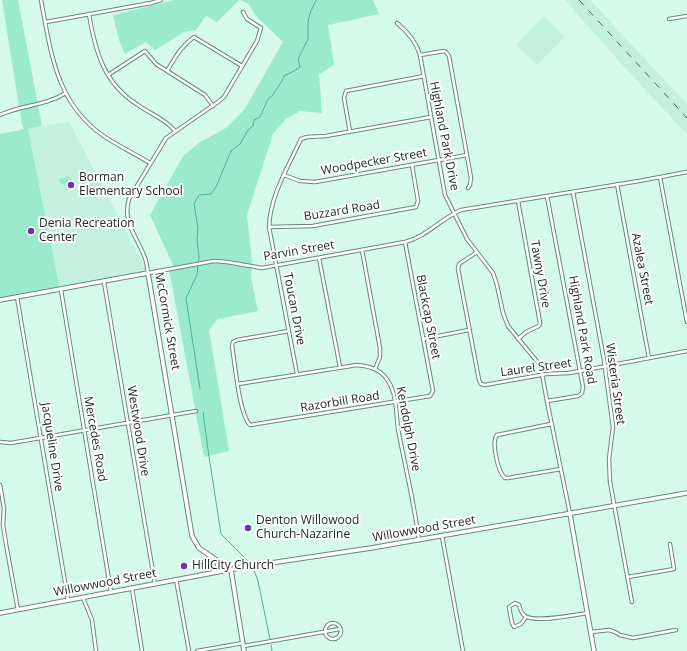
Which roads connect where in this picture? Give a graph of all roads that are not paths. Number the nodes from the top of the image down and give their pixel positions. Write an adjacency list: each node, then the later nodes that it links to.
1 (41, 0): 7 (street)
2 (161, 0): 4 (street)
3 (243, 12): 10 (street, McCormick Street)
4 (89, 14): 7 (street); 12 (street)
5 (687, 16): 6 (street)
6 (669, 19)
7 (45, 22): 14 (street)
8 (398, 23): 9 (street, Highland Park Drive)
9 (420, 55): 13 (street, Highland Park Drive); 20 (street)
10 (242, 66): 11 (street); 15 (street, McCormick Street)
11 (166, 71): 12 (street); 15 (street)
12 (108, 74): 18 (street)
13 (424, 76): 17 (street, Highland Park Drive); 19 (street)
14 (66, 94): 16 (street); 22 (street)
15 (213, 106): 18 (street, McCormick Street)
16 (0, 115)
17 (431, 117): 19 (street); 21 (street, Highland Park Drive)
18 (175, 131): 22 (street, McCormick Street)
19 (350, 132): 25 (street, Toucan Drive)
20 (467, 155): 21 (street, Woodpecker Street); 28 (street)
21 (439, 160): 23 (street, Woodpecker Street); 32 (street, Highland Park Drive)
22 (150, 163): 39 (street, McCormick Street)
23 (412, 165): 25 (street, Woodpecker Street); 33 (street, Buzzard Road)
24 (687, 172): 26 (street)
25 (284, 175): 33 (street, Toucan Drive)
26 (660, 177): 27 (street); 44 (street)
27 (617, 184): 29 (street); 50 (street, Azalea Street)
28 (468, 188)
29 (572, 192): 30 (street); 51 (street, Wisteria Street)
30 (547, 196): 31 (street, Parvin Street); 54 (street, Highland Park Road)
31 (518, 201): 32 (street, Parvin Street); 48 (street, Tawny Drive)
32 (454, 213): 34 (street, Parvin Street); 36 (street, Highland Park Drive)
33 (269, 227): 38 (street, Toucan Drive)
34 (405, 242): 35 (street, Parvin Street); 47 (street, Blackcap Street)
35 (362, 250): 37 (street, Parvin Street); 53 (street)
36 (477, 252): 45 (street); 48 (street, Highland Park Drive)
37 (319, 258): 38 (street, Parvin Street); 52 (street)
38 (277, 266): 39 (street, Parvin Street); 46 (street, Toucan Drive)
39 (148, 273): 40 (street, Parvin Street); 62 (street, McCormick Street)
40 (104, 282): 41 (street, Parvin Street); 63 (street, Westwood Drive)
41 (61, 290): 42 (street, Parvin Street); 65 (street, Mercedes Road)
42 (18, 298): 43 (street, Parvin Street); 66 (street, Jacqueline Drive)
43 (0, 300)
44 (687, 322)
45 (470, 330): 47 (street); 56 (street, Laurel Street)
46 (289, 331): 55 (street, Toucan Drive); 57 (street)
47 (423, 339): 58 (street, Blackcap Street)
48 (518, 339): 56 (street, Highland Park Drive)
49 (687, 351): 50 (street, Laurel Street)
50 (649, 358): 51 (street, Laurel Street)
51 (604, 366): 54 (street, Laurel Street); 71 (street, Wisteria Street)
52 (340, 367): 53 (street); 55 (street)
53 (375, 369): 60 (street, Kendolph Drive)
54 (580, 371): 56 (street, Laurel Street); 59 (street, Highland Park Road)
55 (297, 374): 57 (street)
56 (542, 374): 59 (street, Highland Park Drive)
57 (238, 384): 60 (street, Razorbill Road)
58 (432, 395): 60 (street, Razorbill Road)
59 (547, 401): 64 (street)
60 (394, 402): 74 (street, Kendolph Drive)
61 (196, 411): 62 (street)
62 (172, 415): 63 (street); 76 (street, McCormick Street)
63 (128, 423): 65 (street); 81 (street, Westwood Drive)
64 (551, 424): 68 (street); 68 (street)
65 (84, 430): 66 (street); 83 (street, Mercedes Road)
66 (41, 438): 67 (street); 85 (street, Jacqueline Drive)
67 (0, 442)
68 (561, 469): 72 (street)
69 (0, 485): 87 (street)
70 (687, 493): 71 (street, Willowwood Street)
71 (615, 505): 72 (street, Willowwood Street); 79 (street, Wisteria Street)
72 (570, 514): 73 (street, Willowwood Street); 89 (street)
73 (442, 536): 74 (street, Willowwood Street); 101 (street)
74 (420, 540): 77 (street, Willowwood Street)
75 (670, 544): 79 (street)
76 (217, 561): 77 (street, McCormick Street); 78 (street)
77 (231, 570): 78 (street, Willowwood Street); 95 (street)
78 (213, 573): 80 (street, Willowwood Street)
79 (628, 577): 86 (street, Wisteria Street)
80 (176, 579): 81 (street, Willowwood Street); 98 (street)
81 (155, 584): 82 (street, Willowwood Street)
82 (132, 588): 83 (street, Willowwood Street); 97 (street)
83 (111, 592): 84 (street, Willowwood Street)
84 (83, 598): 85 (street, Willowwood Street); 96 (street)
85 (68, 600): 87 (street, Willowwood Street)
86 (632, 602)
87 (18, 610): 88 (street, Willowwood Street)
88 (0, 613)
89 (588, 613): 90 (street); 94 (street)
90 (526, 617): 90 (street)
91 (340, 629): 93 (street); 93 (street); 93 (street)
92 (676, 630): 94 (street)
93 (325, 632): 95 (street)
94 (591, 632): 102 (street)
95 (243, 645): 99 (street); 100 (street)
96 (96, 651)
97 (142, 651)
98 (188, 651)
99 (197, 651)
100 (244, 651)
101 (463, 651)
102 (594, 651)

